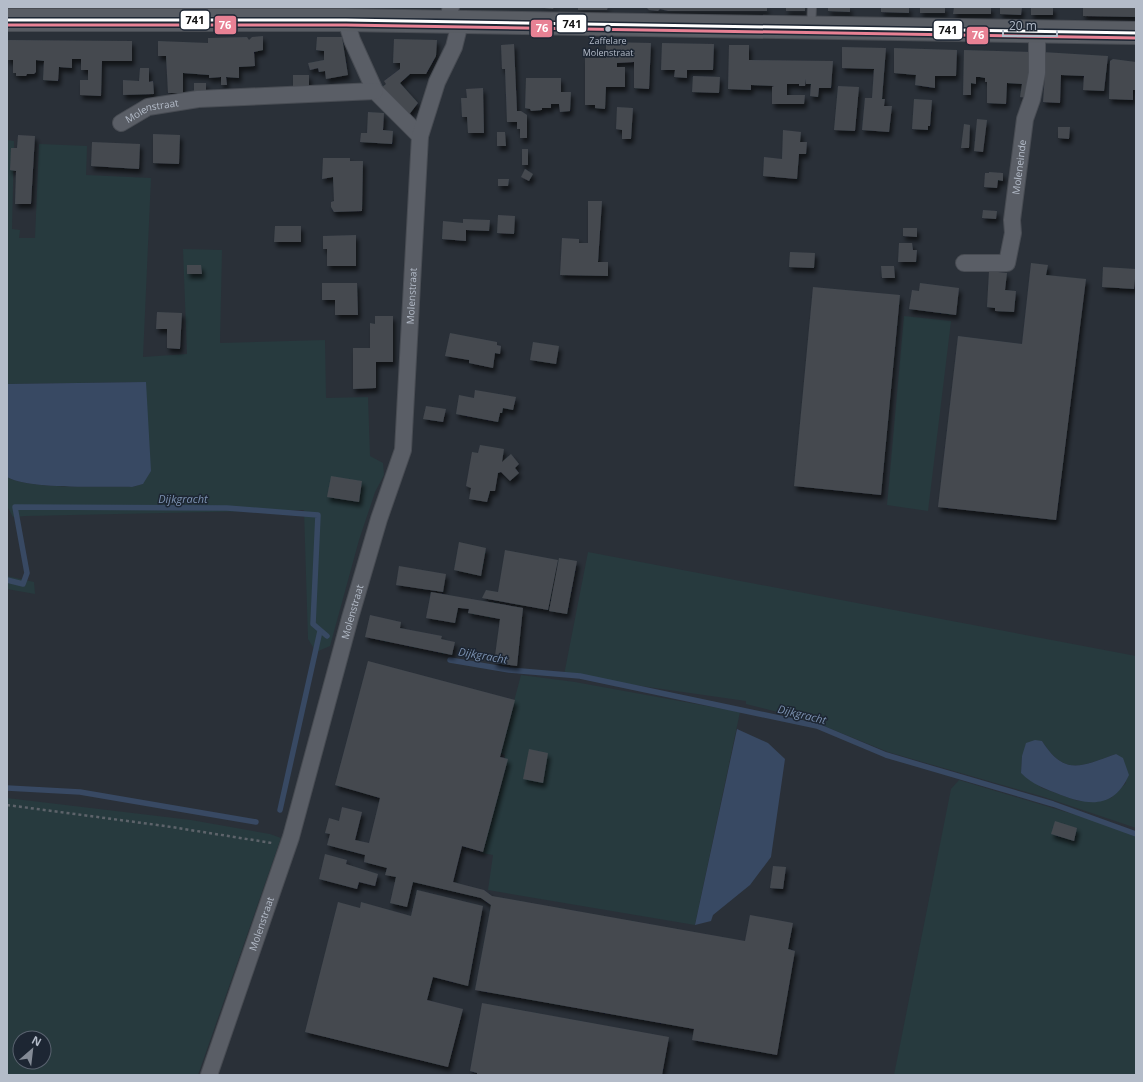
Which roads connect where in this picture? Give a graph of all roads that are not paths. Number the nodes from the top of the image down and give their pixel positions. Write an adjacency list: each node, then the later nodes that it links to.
1 (812, 7): 5 (lane)
2 (452, 17): 4 (street); 5 (street); 10 (street, Molenstraat)
3 (7, 20): 4 (street)
4 (346, 20): 8 (street)
5 (811, 28): 6 (street)
6 (1037, 30): 7 (street); 11 (street, Moleneinde)
7 (1136, 33)
8 (375, 91): 9 (street, Molenstraat); 10 (street)
9 (121, 123)
10 (420, 136): 12 (street, Molenstraat)
11 (964, 263)
12 (209, 1075)

